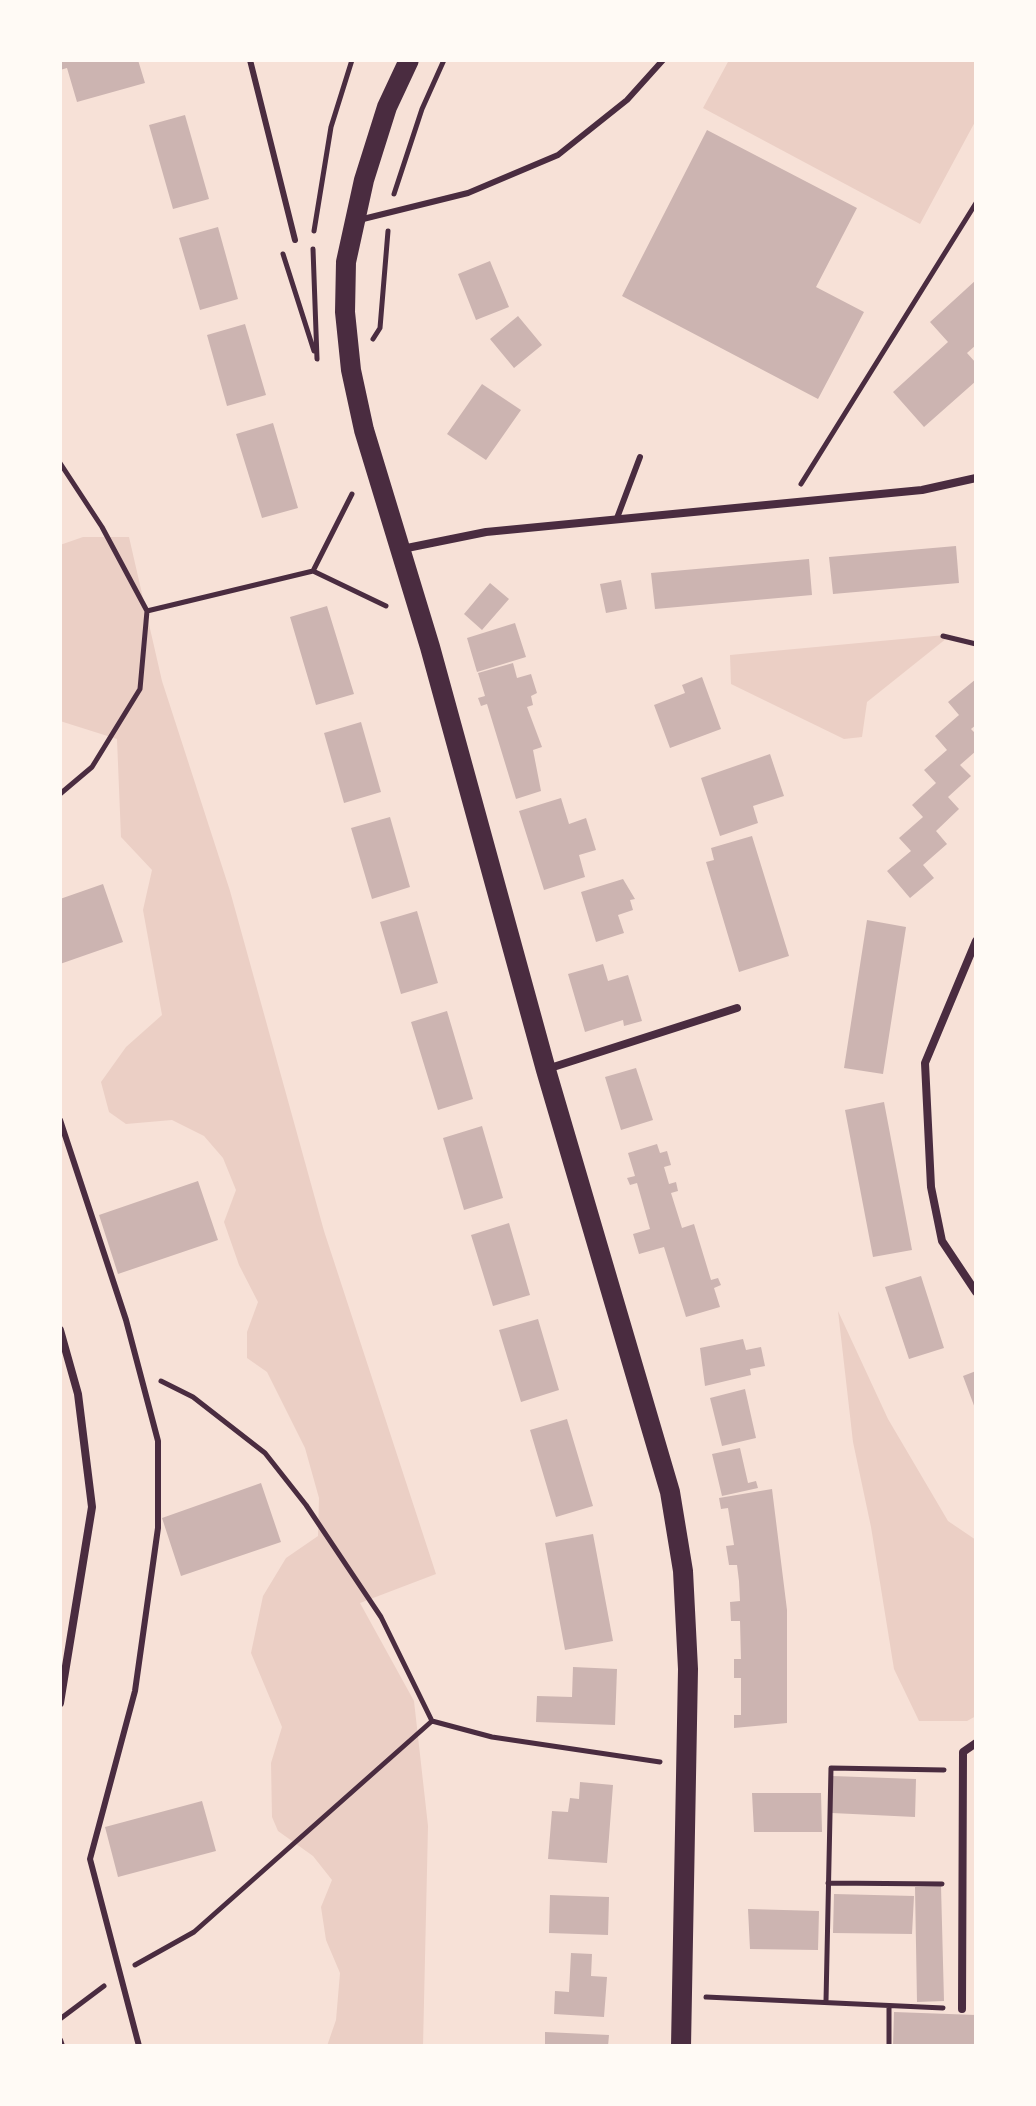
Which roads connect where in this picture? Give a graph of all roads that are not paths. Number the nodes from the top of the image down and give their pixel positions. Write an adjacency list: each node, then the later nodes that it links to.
1 (250, 60): 5 (lane)
2 (409, 60): 4 (main road)
3 (663, 60): 4 (lane)
4 (355, 221): 9 (main road)
5 (295, 240)
6 (640, 457): 8 (lane)
7 (976, 478): 8 (street)
8 (617, 518): 9 (street)
9 (401, 549): 12 (main road)
10 (976, 941): 14 (street)
11 (737, 1008): 12 (street)
12 (546, 1070): 22 (main road)
13 (60, 1120): 21 (lane)
14 (976, 1292)
15 (60, 1330): 16 (street)
16 (60, 1703)
17 (976, 1743): 18 (street)
18 (962, 2009)
19 (60, 2040): 20 (lane)
20 (62, 2046)
21 (139, 2046)
22 (681, 2046)

